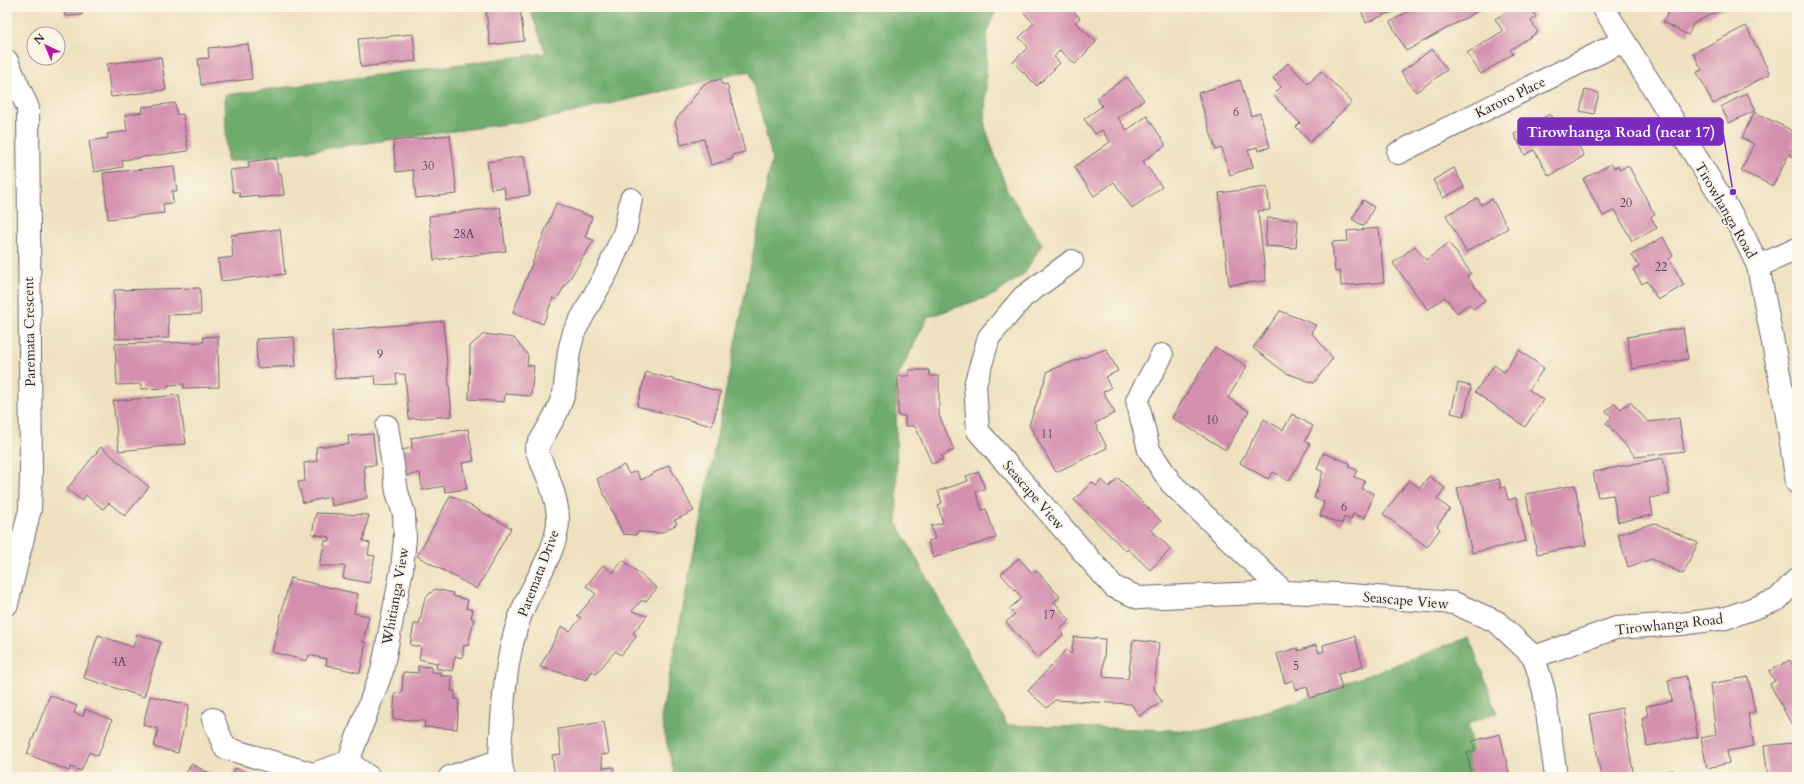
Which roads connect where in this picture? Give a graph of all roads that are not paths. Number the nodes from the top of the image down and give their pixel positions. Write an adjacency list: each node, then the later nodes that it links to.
1 (1602, 7): 2 (street, Tirowhanga Road)
2 (1623, 41): 4 (street, Karoro Place); 8 (street, Tirowhanga Road)
3 (7, 62): 14 (street, Paremata Crescent)
4 (1398, 153)
5 (631, 199): 18 (street, Paremata Drive)
6 (1797, 249): 8 (street)
7 (1072, 261): 13 (street, Seascape View)
8 (1758, 266): 11 (street, Tirowhanga Road)
9 (1162, 355): 13 (street)
10 (387, 426): 17 (street, Whitianga View)
11 (1797, 484)
12 (1797, 579): 15 (street, Tirowhanga Road)
13 (1284, 592): 15 (street, Seascape View)
14 (7, 604)
15 (1534, 657): 21 (street)
16 (213, 719): 17 (street)
17 (348, 762): 19 (street)
18 (502, 769): 20 (street)
19 (369, 777)
20 (450, 777)
21 (1556, 777)

